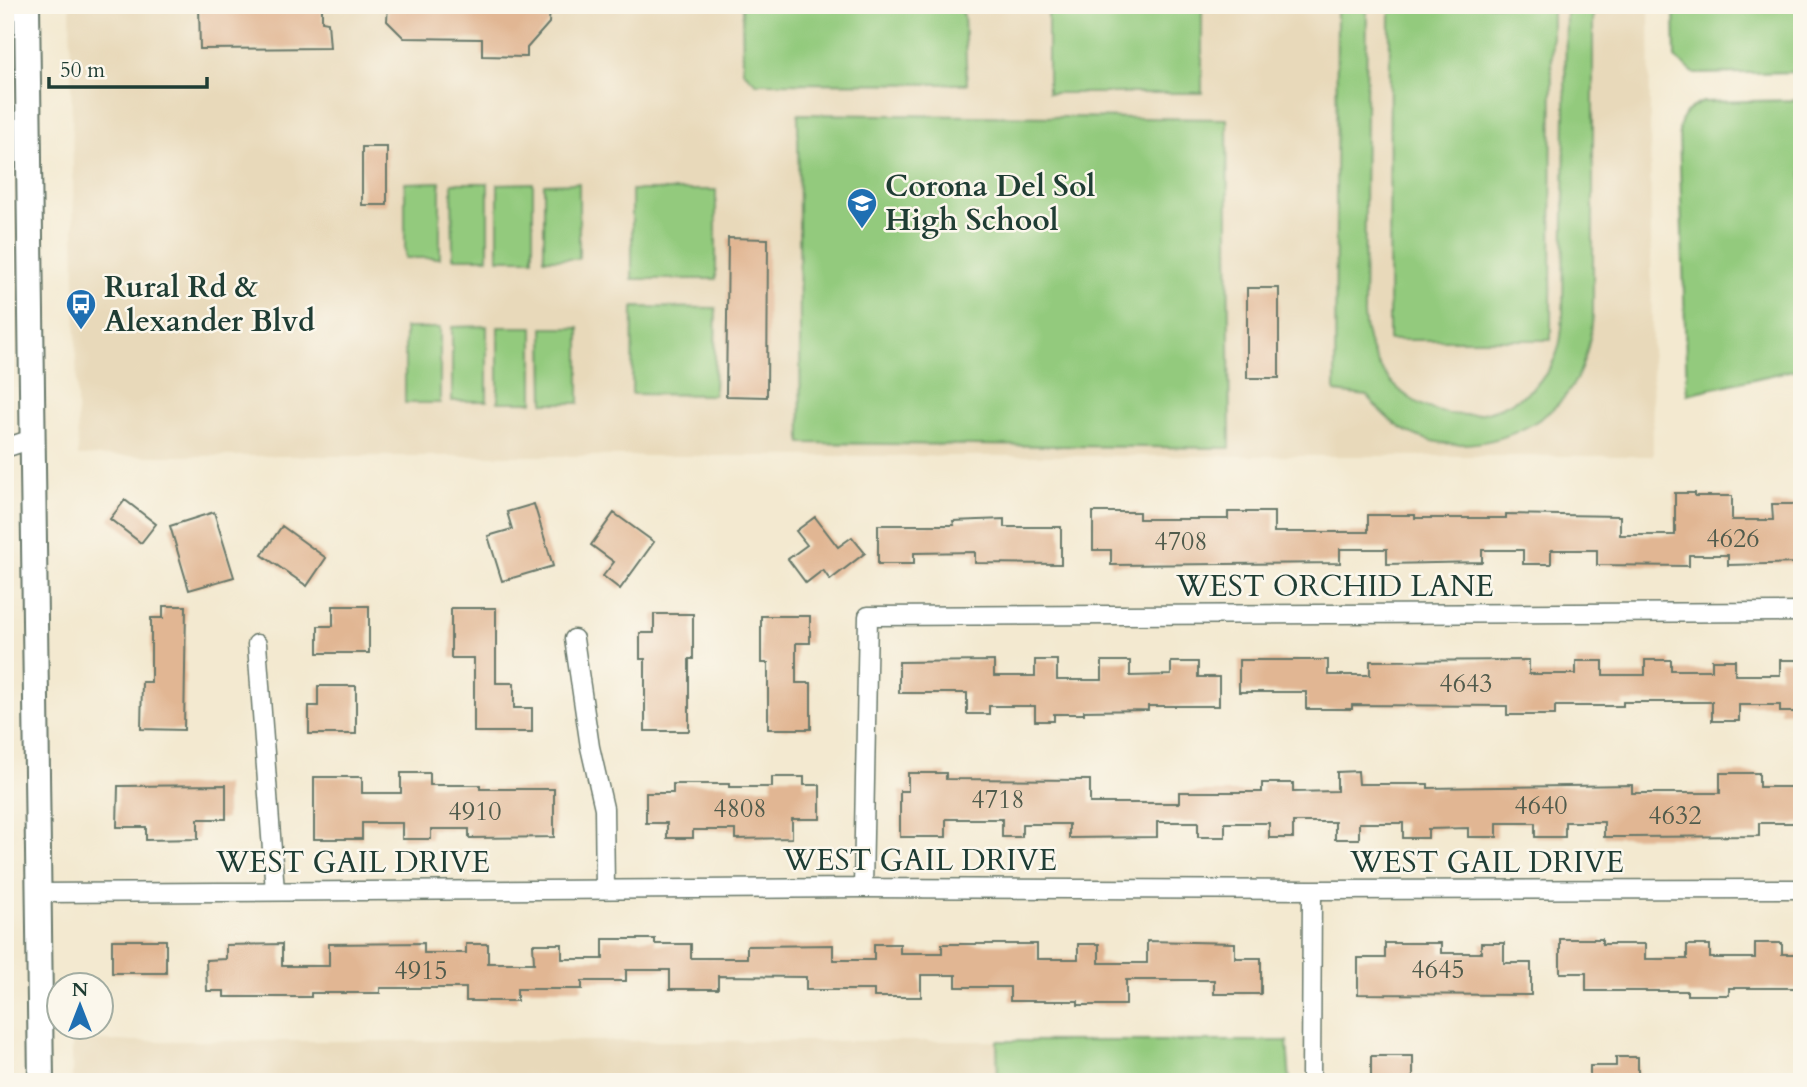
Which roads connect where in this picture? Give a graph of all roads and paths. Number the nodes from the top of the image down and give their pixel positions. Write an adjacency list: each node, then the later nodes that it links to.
1 (27, 5): 3 (main road)
2 (5, 434): 3 (street)
3 (32, 439): 4 (street); 13 (main road)
4 (5, 448)
5 (1802, 612): 8 (street, WEST ORCHID LANE)
6 (574, 639): 9 (street)
7 (257, 644): 12 (street)
8 (863, 888): 9 (street, WEST GAIL DRIVE); 11 (street, WEST GAIL DRIVE)
9 (605, 889): 12 (street, WEST GAIL DRIVE)
10 (1802, 889): 11 (street, WEST GAIL DRIVE)
11 (1312, 890): 15 (street)
12 (275, 891): 13 (street, WEST GAIL DRIVE)
13 (38, 893): 14 (main road)
14 (41, 1082)
15 (1311, 1082)

